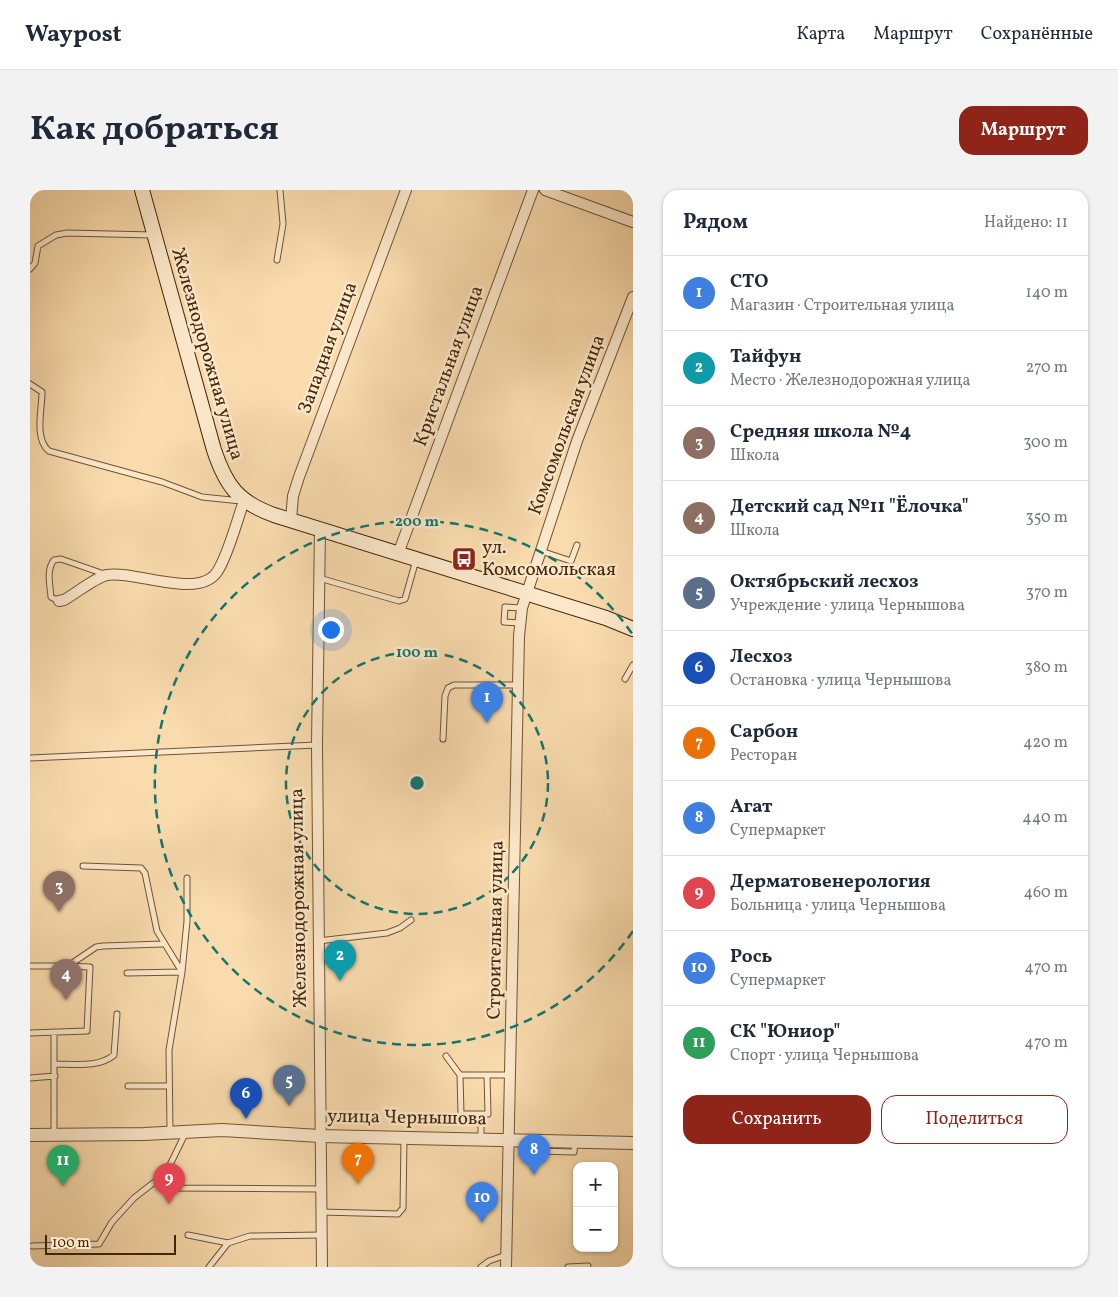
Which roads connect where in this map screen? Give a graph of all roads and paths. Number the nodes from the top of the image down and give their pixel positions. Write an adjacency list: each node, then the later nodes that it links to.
1 (142, 190): 7 (main road, Железнодорожная улица)
2 (280, 190): 8 (lane)
3 (406, 190): 13 (street, Западная улица)
4 (533, 190): 17 (street, Кристальная улица)
5 (545, 190): 6 (street)
6 (633, 222)
7 (153, 236): 9 (lane); 12 (main road, Железнодорожная улица)
8 (276, 260)
9 (30, 269)
10 (633, 297): 16 (street, Комсомольская улица)
11 (30, 384): 12 (lane)
12 (244, 501): 13 (main road, Железнодорожная улица); 19 (street)
13 (291, 520): 14 (main road, Железнодорожная улица)
14 (320, 529): 17 (main road, Железнодорожная улица); 20 (street, Железнодорожная улица)
15 (577, 545): 16 (lane)
16 (540, 551): 21 (street, Комсомольская улица)
17 (398, 554): 18 (main road, Железнодорожная улица)
18 (416, 560): 20 (lane); 21 (main road, Железнодорожная улица)
19 (106, 575): 22 (street); 22 (lane)
20 (319, 578): 30 (street, Железнодорожная улица)
21 (526, 594): 23 (street, Строительная улица); 25 (main road, Железнодорожная улица)
22 (58, 601)
23 (522, 608): 24 (street, Строительная улица); 24 (lane)
24 (520, 624): 28 (street, Строительная улица)
25 (633, 629)
26 (633, 665): 27 (lane)
27 (625, 679)
28 (518, 685): 29 (lane); 48 (street, Строительная улица)
29 (443, 739)
30 (316, 745): 31 (lane); 35 (street, Железнодорожная улица)
31 (30, 758)
32 (83, 866): 36 (lane)
33 (187, 878): 39 (lane)
34 (410, 920): 35 (lane)
35 (318, 941): 58 (street, Железнодорожная улица)
36 (162, 944): 38 (lane); 39 (lane)
37 (30, 966): 38 (lane)
38 (68, 966): 42 (lane)
39 (182, 972): 40 (lane); 52 (lane)
40 (127, 973)
41 (117, 1014): 45 (lane)
42 (54, 1032): 43 (lane); 45 (lane)
43 (30, 1033)
44 (446, 1056): 46 (lane)
45 (54, 1064): 49 (lane)
46 (460, 1075): 47 (lane); 53 (lane)
47 (487, 1075): 48 (lane); 53 (lane)
48 (510, 1075): 61 (street, Строительная улица)
49 (55, 1076): 50 (lane); 57 (lane)
50 (30, 1078)
51 (128, 1086): 52 (lane)
52 (168, 1086): 55 (lane)
53 (480, 1114): 60 (lane)
54 (186, 1132): 55 (street, улица Чернышова); 58 (street, улица Чернышова); 63 (lane)
55 (170, 1133): 57 (street, улица Чернышова)
56 (30, 1135): 57 (street, улица Чернышова)
57 (54, 1135)
58 (320, 1136): 59 (street, улица Чернышова); 64 (street, Железнодорожная улица)
59 (404, 1137): 60 (street, улица Чернышова); 65 (lane)
60 (481, 1138): 61 (street, улица Чернышова)
61 (510, 1139): 62 (street, улица Чернышова); 70 (street, Строительная улица)
62 (633, 1143)
63 (162, 1178): 64 (lane); 69 (lane)
64 (321, 1189): 65 (street, Железнодорожная улица)
65 (321, 1212): 67 (street, Железнодорожная улица)
66 (188, 1235): 68 (lane)
67 (322, 1235): 68 (lane); 73 (street, Железнодорожная улица)
68 (228, 1243): 72 (lane)
69 (32, 1246)
70 (506, 1255): 74 (lane); 75 (street, Строительная улица)
71 (588, 1266): 76 (lane)
72 (209, 1267)
73 (322, 1267)
74 (481, 1267)
75 (506, 1267)
76 (568, 1267)

